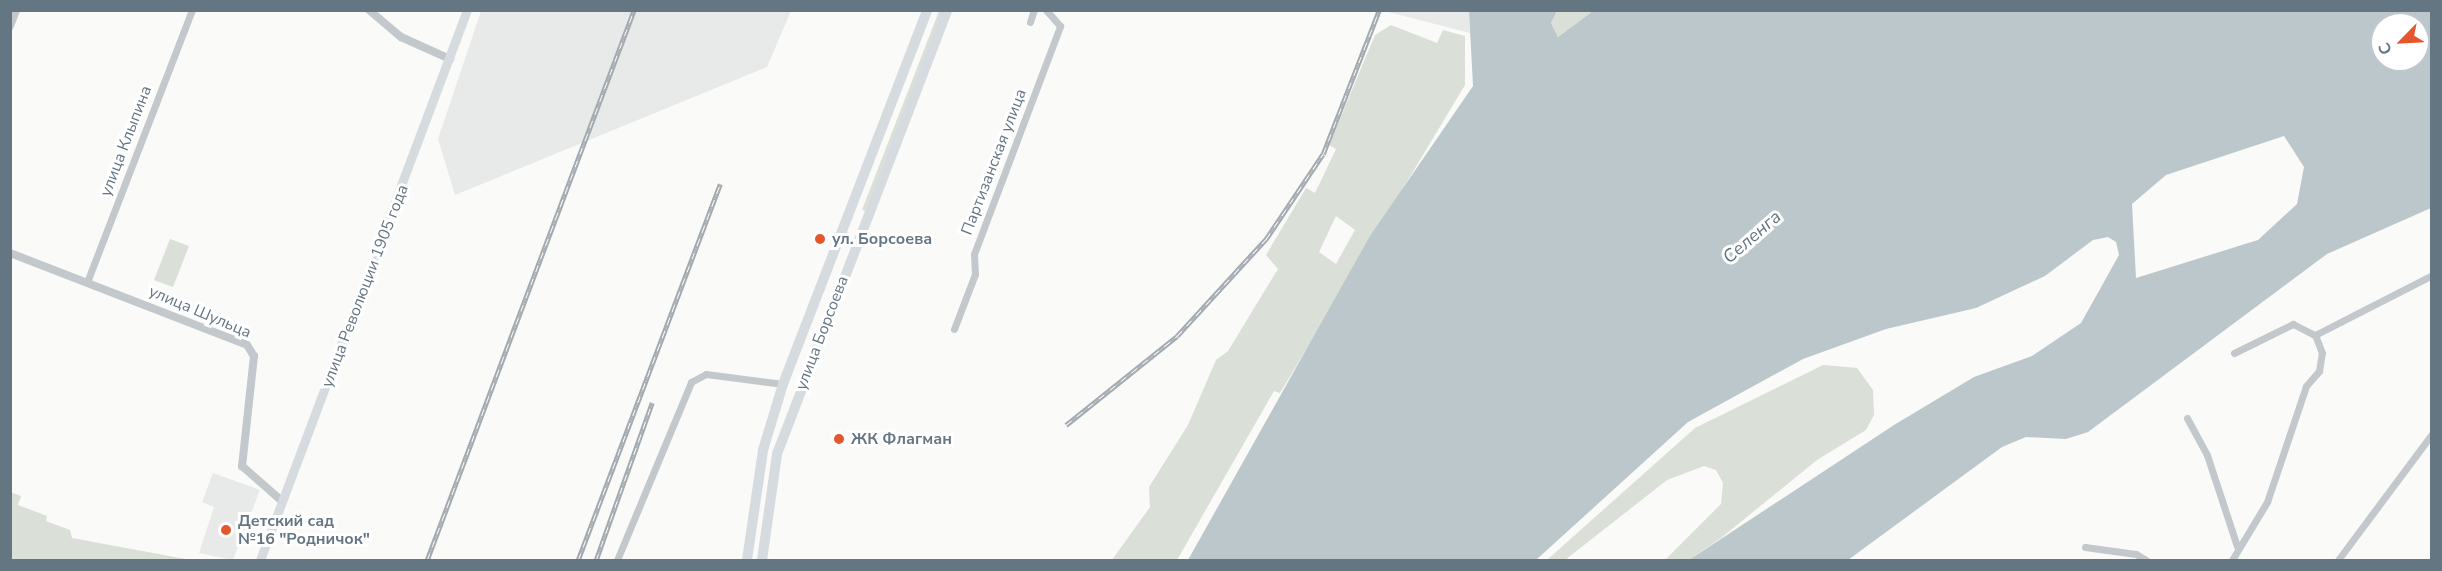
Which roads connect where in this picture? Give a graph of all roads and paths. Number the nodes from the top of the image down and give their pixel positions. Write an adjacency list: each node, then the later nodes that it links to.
1 (16, 10): 10 (street)
2 (192, 10): 14 (street, улица Клыпина)
3 (369, 10): 11 (street)
4 (467, 10): 11 (main road, улица Революции 1905 года)
5 (927, 10): 18 (main road, улица Борсоева)
6 (946, 10): 19 (main road, улица Борсоева)
7 (1035, 10): 9 (street)
8 (1046, 10): 15 (street, Партизанская улица)
9 (1030, 22)
10 (10, 26)
11 (450, 58): 22 (main road, улица Революции 1905 года)
12 (10, 253): 14 (street, улица Шульца)
13 (2432, 275): 16 (street)
14 (87, 282): 22 (street, улица Шульца)
15 (954, 328)
16 (2315, 335): 17 (street); 23 (street)
17 (2234, 352)
18 (783, 384): 19 (main road); 26 (street); 27 (main road, улица Борсоева)
19 (800, 390): 28 (main road, улица Борсоева)
20 (2187, 418): 23 (street)
21 (2432, 434): 31 (street)
22 (282, 501): 25 (main road, улица Революции 1905 года)
23 (2237, 546): 30 (street)
24 (2085, 547): 29 (street)
25 (260, 561)
26 (617, 561)
27 (747, 561)
28 (762, 561)
29 (2146, 561)
30 (2232, 561)
31 (2338, 561)

